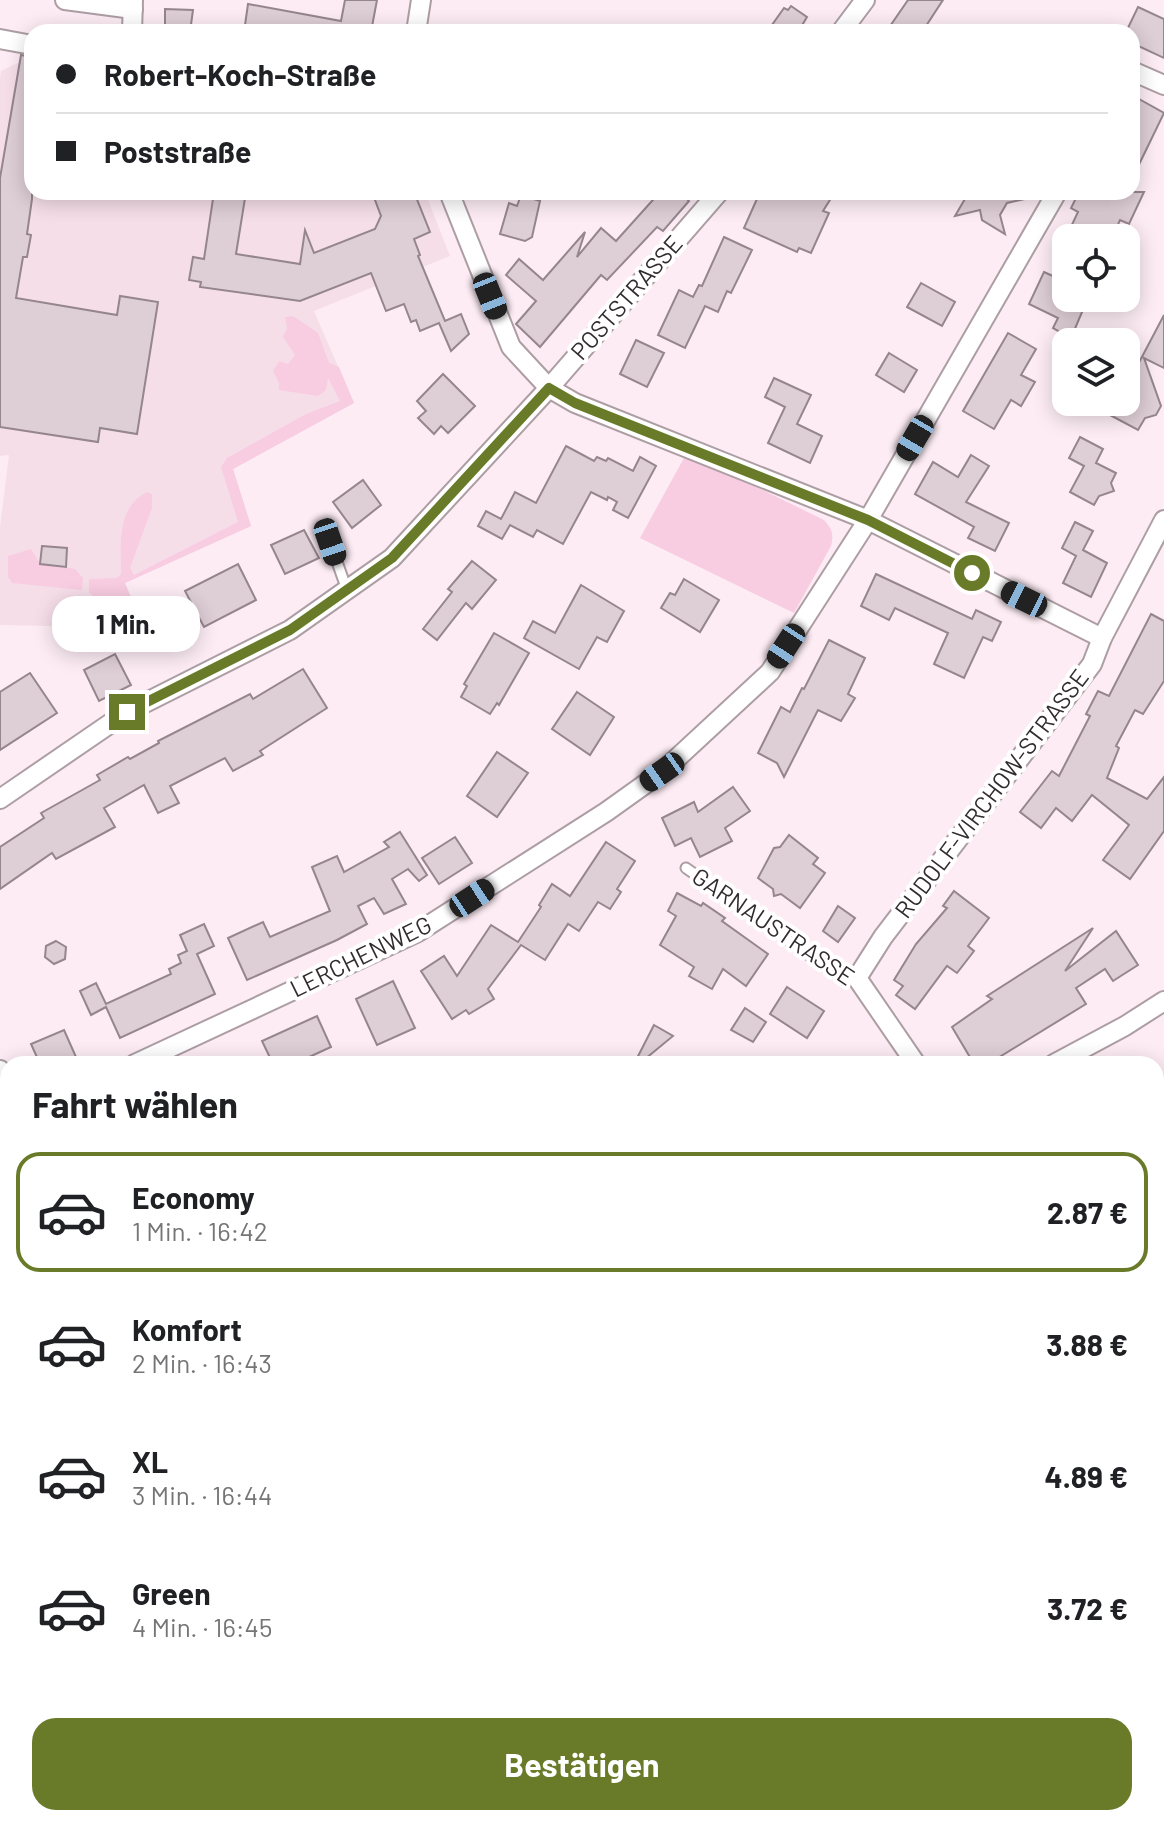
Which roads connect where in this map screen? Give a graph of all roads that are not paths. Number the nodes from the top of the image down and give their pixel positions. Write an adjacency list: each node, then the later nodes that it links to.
1 (65, 0): 4 (street)
2 (421, 0): 5 (street)
3 (865, 0): 6 (street)
4 (133, 5)
5 (417, 24)
6 (847, 24)
7 (0, 39): 8 (street)
8 (24, 44)
9 (1140, 74): 10 (street)
10 (1164, 85)
11 (452, 200): 14 (street)
12 (712, 200): 14 (street, POSTSTRASSE)
13 (1052, 200): 15 (street, LERCHENWEG)
14 (549, 388): 15 (street); 18 (street, POSTSTRASSE)
15 (868, 520): 19 (street); 24 (street, LERCHENWEG)
16 (1164, 520): 19 (street, RUDOLF-VIRCHOW-STRASSE)
17 (330, 542): 18 (lane)
18 (347, 590): 20 (street, POSTSTRASSE)
19 (1102, 638): 22 (street, RUDOLF-VIRCHOW-STRASSE)
20 (0, 799)
21 (686, 868): 22 (lane, GARNAUSTRASSE)
22 (857, 978): 25 (street, GARNAUSTRASSE)
23 (1164, 1001): 26 (street)
24 (152, 1056)
25 (911, 1056)
26 (1069, 1056)

